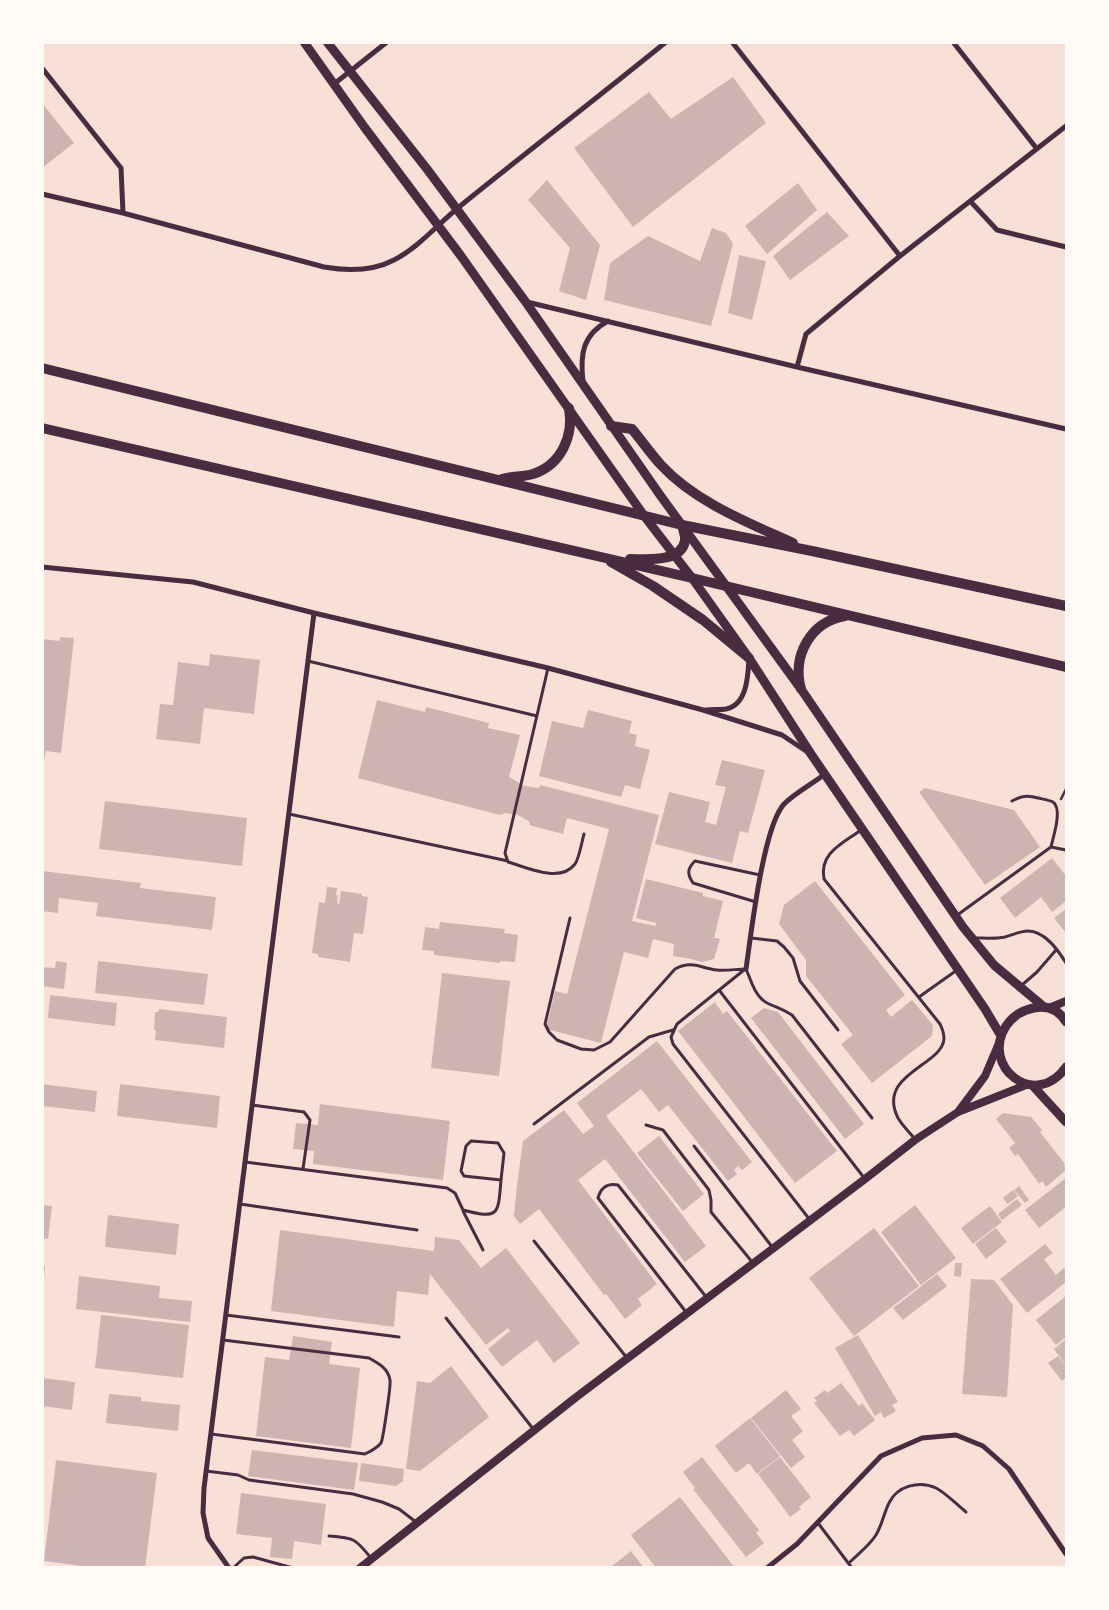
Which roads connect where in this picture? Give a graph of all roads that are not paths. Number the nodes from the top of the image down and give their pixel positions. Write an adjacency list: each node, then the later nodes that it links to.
1 (304, 42): 9 (main road)
2 (327, 42): 8 (main road)
3 (387, 42): 8 (street)
4 (666, 42): 14 (street)
5 (732, 42): 18 (street)
6 (953, 42): 11 (street)
7 (42, 68): 15 (street)
8 (350, 71): 9 (street); 14 (main road)
9 (334, 84): 16 (main road)
10 (1066, 126): 11 (street)
11 (1037, 149): 13 (street)
12 (42, 194): 15 (street)
13 (971, 202): 17 (street); 18 (street)
14 (457, 208): 16 (street); 19 (main road)
15 (123, 213): 16 (street)
16 (438, 225): 24 (main road)
17 (1066, 247)
18 (900, 256): 21 (street)
19 (525, 301): 20 (street); 23 (main road)
20 (609, 321): 21 (street); 23 (street)
21 (797, 367): 27 (street)
22 (42, 368): 28 (main road)
23 (583, 382): 25 (main road)
24 (569, 408): 28 (main road); 29 (main road)
25 (611, 426): 30 (main road); 31 (main road)
26 (42, 428): 33 (main road)
27 (1066, 428)
28 (501, 480): 29 (main road)
29 (645, 517): 30 (main road); 32 (main road)
30 (682, 525): 31 (main road); 32 (main road); 36 (main road)
31 (812, 551): 37 (main road)
32 (675, 554): 33 (main road); 35 (main road)
33 (600, 556): 35 (main road); 40 (main road)
34 (42, 567): 38 (street)
35 (692, 578): 36 (main road); 40 (main road)
36 (728, 586): 39 (main road); 44 (main road)
37 (1066, 606)
38 (314, 613): 41 (street); 43 (street)
39 (848, 615): 42 (main road); 44 (main road)
40 (749, 658): 45 (street); 47 (main road)
41 (308, 660): 46 (lane); 50 (street)
42 (1066, 667)
43 (548, 668): 45 (street); 46 (lane)
44 (801, 689): 58 (main road)
45 (703, 710): 47 (street)
46 (536, 716): 55 (lane)
47 (810, 754): 48 (main road)
48 (825, 774): 51 (main road); 56 (street)
49 (1012, 801): 53 (lane)
50 (288, 814): 55 (lane); 77 (street)
51 (863, 829): 65 (main road); 68 (lane)
52 (584, 834): 55 (lane)
53 (1051, 847): 54 (lane); 58 (lane)
54 (1066, 850)
55 (508, 862)
56 (762, 875): 57 (street); 57 (lane)
57 (757, 902): 60 (street)
58 (956, 916): 61 (main road)
59 (570, 918): 64 (lane)
60 (751, 938): 64 (street); 73 (lane)
61 (971, 938): 62 (lane); 66 (main road)
62 (1056, 950): 63 (lane); 66 (lane)
63 (1066, 963)
64 (746, 969): 67 (lane); 79 (lane)
65 (958, 969): 68 (lane); 74 (main road)
66 (1019, 987): 70 (main road)
67 (719, 990): 72 (lane); 87 (lane)
68 (919, 997): 83 (lane)
69 (1066, 1001): 70 (street)
70 (1046, 1007): 71 (main road); 74 (main road)
71 (1066, 1022)
72 (673, 1030): 81 (lane); 91 (lane)
73 (838, 1030)
74 (1000, 1039): 76 (main road); 78 (street)
75 (1066, 1067): 76 (main road)
76 (1030, 1086): 78 (street); 80 (main road)
77 (252, 1105): 85 (street); 86 (lane)
78 (958, 1112): 83 (street)
79 (872, 1118)
80 (1066, 1122)
81 (534, 1124)
82 (646, 1125): 96 (lane)
83 (915, 1140): 87 (street)
84 (694, 1146): 94 (lane)
85 (245, 1162): 86 (lane); 89 (street)
86 (303, 1169): 90 (lane)
87 (866, 1179): 91 (street)
88 (500, 1180): 88 (lane); 90 (lane)
89 (240, 1204): 92 (lane); 99 (street)
90 (463, 1210): 95 (lane)
91 (810, 1220): 94 (street)
92 (417, 1230)
93 (534, 1241): 103 (lane)
94 (773, 1248): 96 (street)
95 (483, 1250)
96 (753, 1264): 97 (street)
97 (707, 1298): 98 (street); 98 (lane)
98 (687, 1314): 103 (street)
99 (226, 1315): 101 (lane); 102 (street)
100 (446, 1318): 104 (lane)
101 (399, 1336)
102 (223, 1340): 105 (street); 105 (lane)
103 (627, 1359): 104 (street)
104 (534, 1430): 109 (street)
105 (211, 1434): 106 (street)
106 (206, 1471): 109 (lane); 114 (street)
107 (966, 1512): 113 (lane)
108 (818, 1522): 111 (street); 113 (lane); 117 (street)
109 (417, 1523): 112 (street)
110 (329, 1536): 112 (lane)
111 (1066, 1554)
112 (372, 1558): 116 (street)
113 (849, 1563): 118 (lane)
114 (231, 1568): 115 (lane)
115 (293, 1568)
116 (360, 1568)
117 (767, 1568)
118 (852, 1568)

